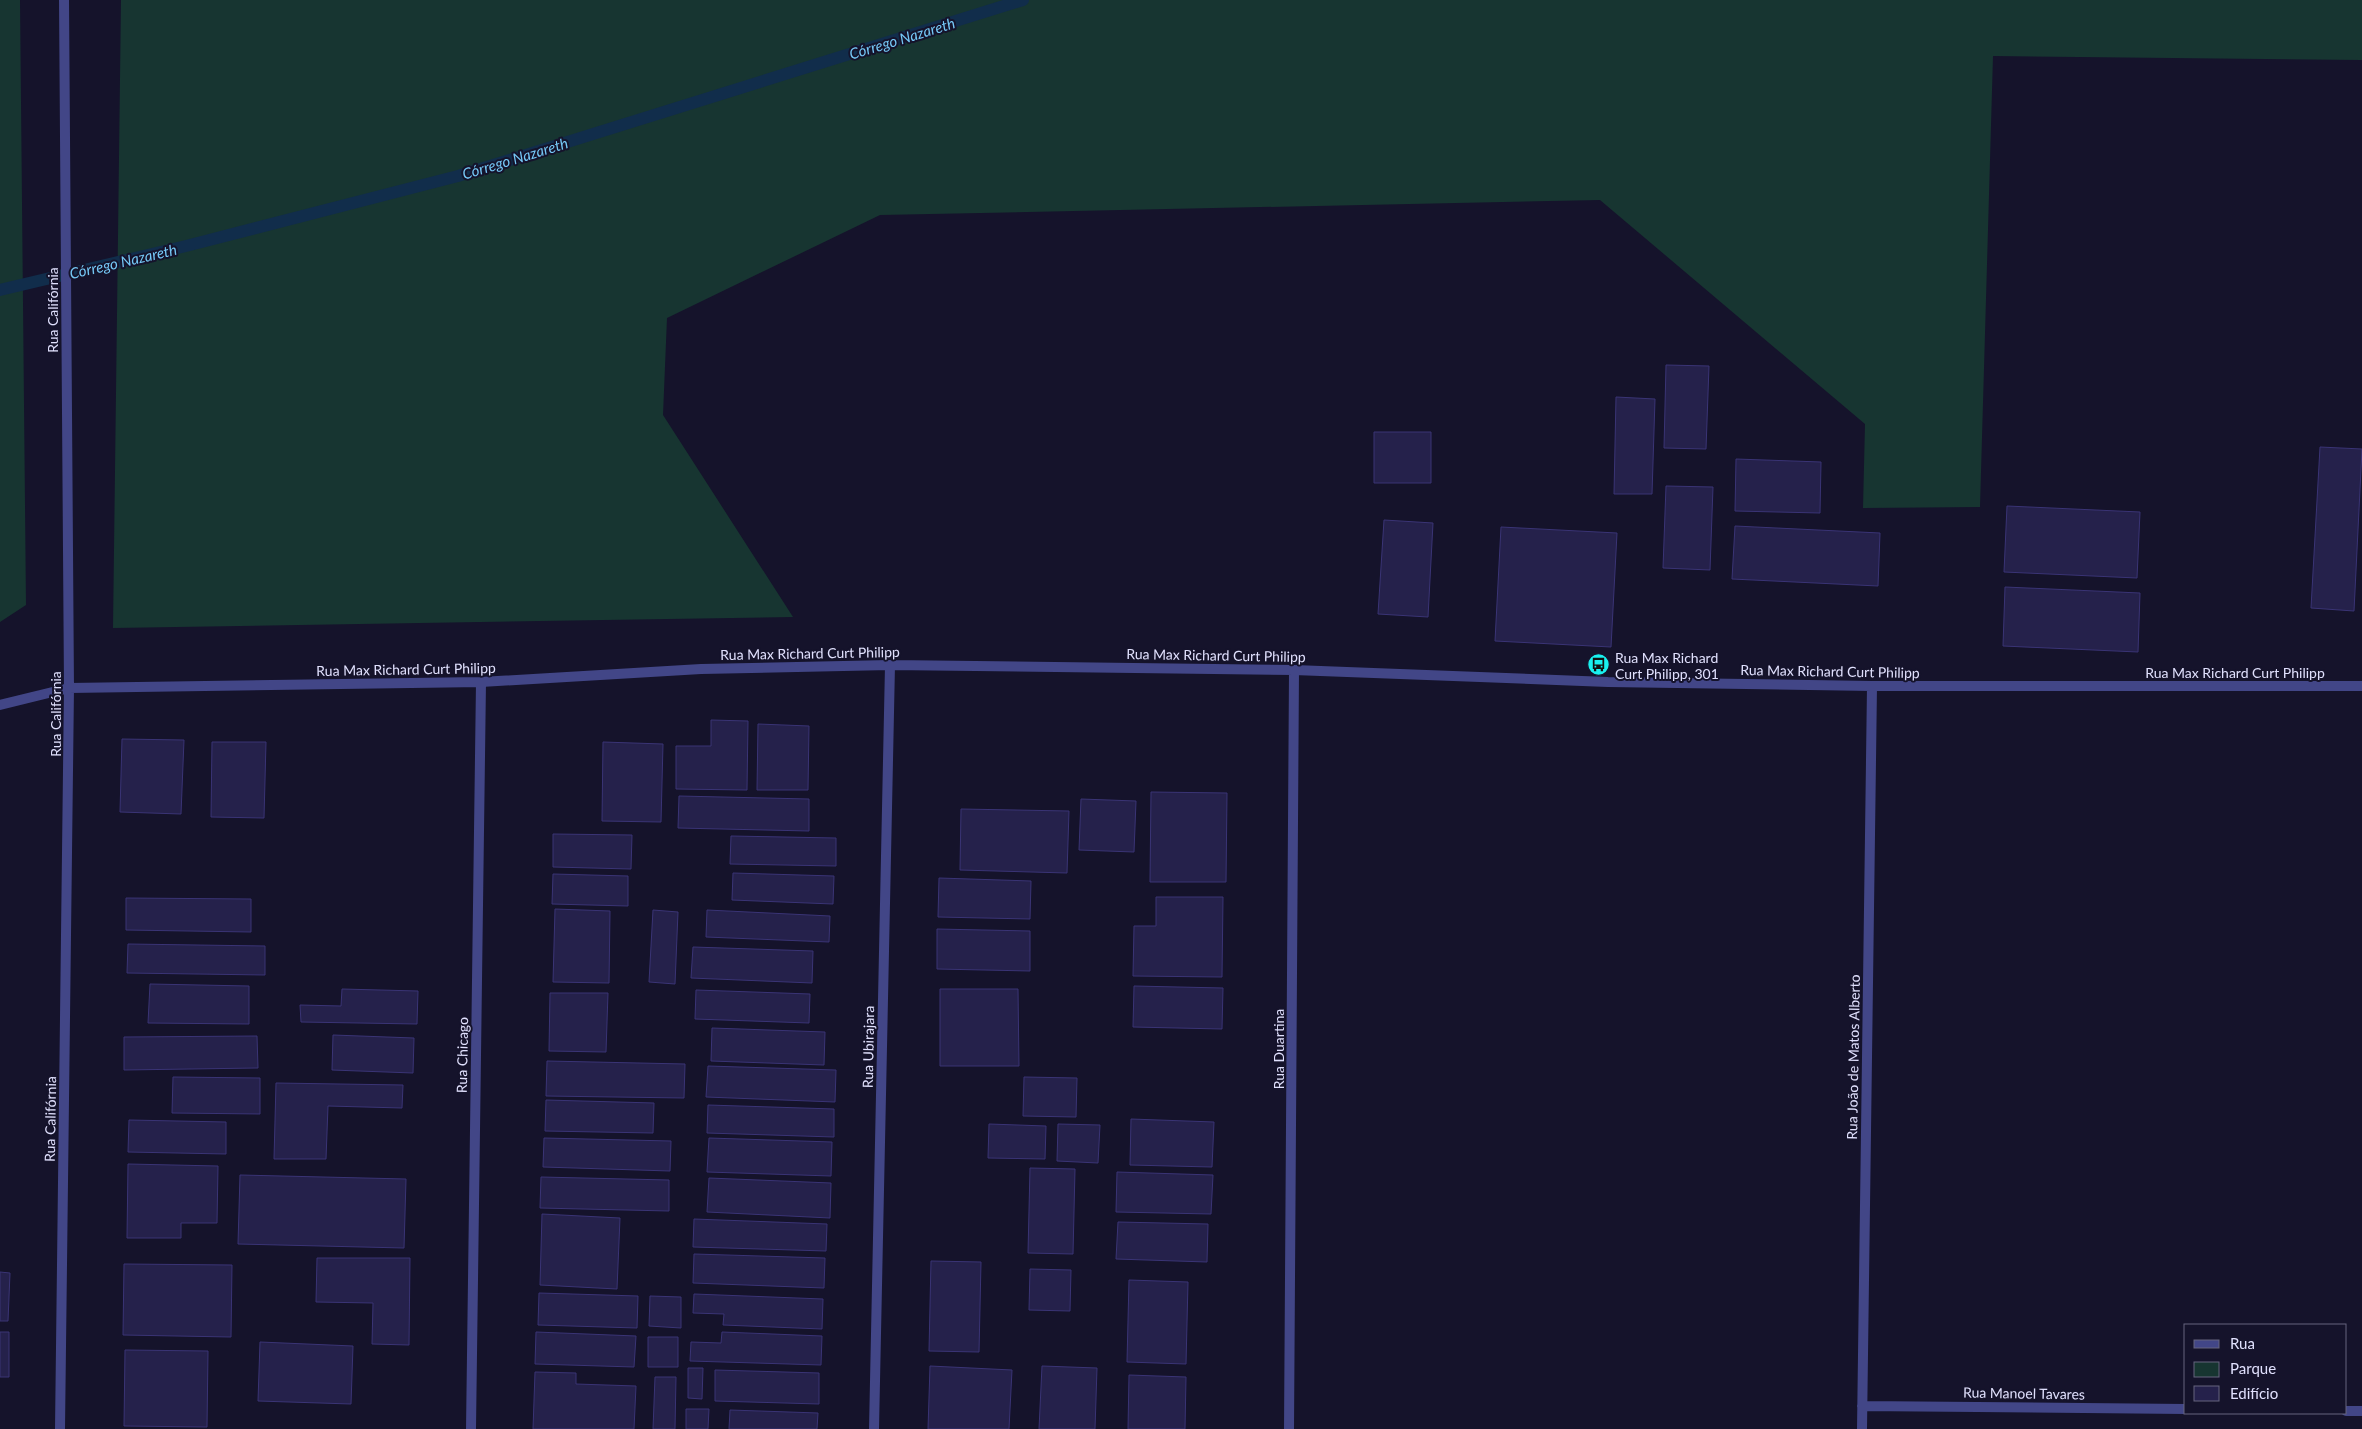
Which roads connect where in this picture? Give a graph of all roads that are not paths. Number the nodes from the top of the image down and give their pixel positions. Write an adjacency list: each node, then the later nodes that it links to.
1 (64, 0): 7 (street, Rua Califórnia)
2 (890, 665): 3 (street, Rua Max Richard Curt Philipp); 4 (street, Rua Max Richard Curt Philipp); 15 (street, Rua Ubirajara)
3 (1294, 670): 5 (street, Rua Max Richard Curt Philipp); 16 (street, Rua Duartina)
4 (481, 682): 7 (street, Rua Max Richard Curt Philipp); 14 (street, Rua Chicago)
5 (1872, 686): 6 (street, Rua Max Richard Curt Philipp); 9 (street, Rua João de Matos Alberto)
6 (2362, 686)
7 (69, 688): 8 (street, Rua Max Richard Curt Philipp); 13 (street, Rua Califórnia)
8 (0, 704)
9 (1862, 1406): 10 (street, Rua Manoel Tavares); 17 (street, Rua João de Matos Alberto)
10 (2184, 1409)
11 (2347, 1411): 12 (street)
12 (2362, 1411)
13 (60, 1429)
14 (471, 1429)
15 (874, 1429)
16 (1289, 1429)
17 (1862, 1429)

